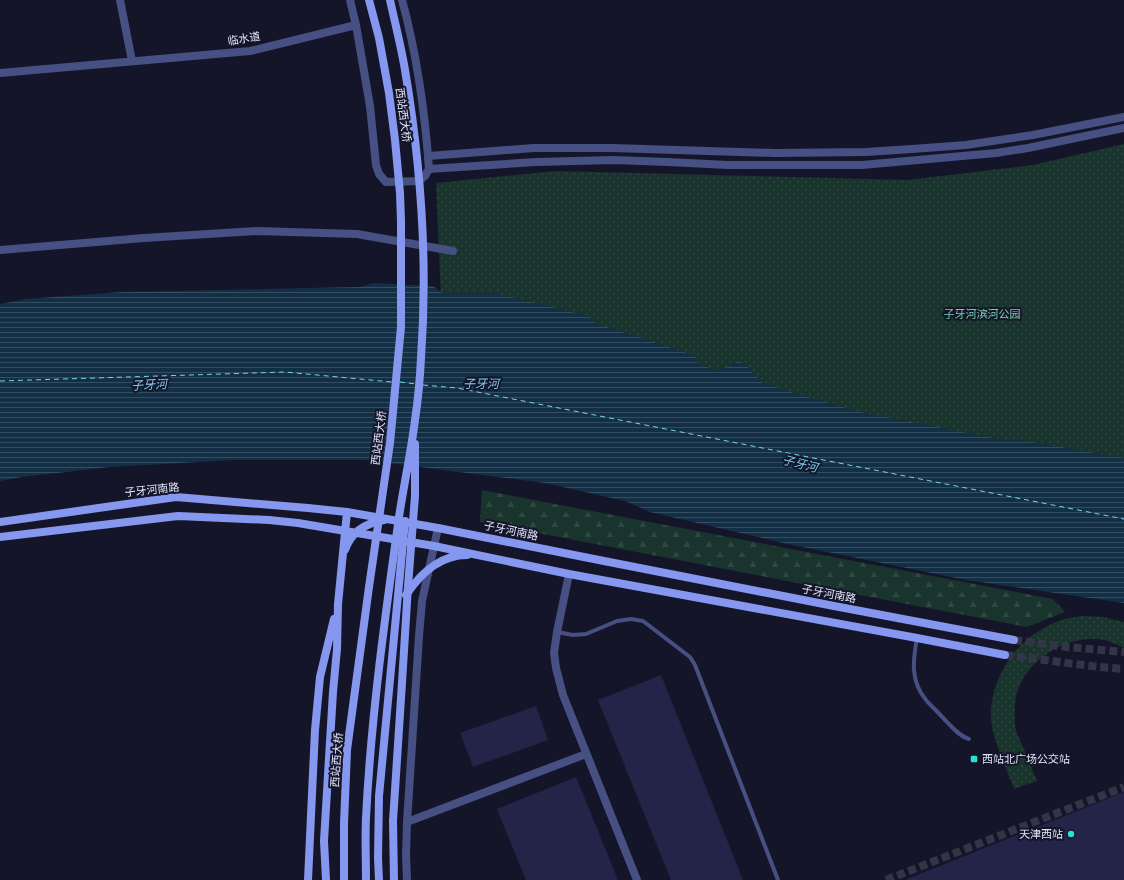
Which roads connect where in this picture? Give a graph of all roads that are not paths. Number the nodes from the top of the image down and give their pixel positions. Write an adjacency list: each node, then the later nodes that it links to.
1 (120, 0): 7 (street)
2 (350, 0): 6 (street)
3 (369, 0): 41 (main road, 西站西大桥, bridge)
4 (390, 0): 15 (main road, 西站西大桥, bridge)
5 (402, 0): 11 (street)
6 (356, 25): 7 (street, 临水道); 12 (street)
7 (132, 61): 8 (street, 临水道)
8 (0, 73)
9 (1124, 117): 11 (street)
10 (1124, 128): 12 (street)
11 (428, 156): 12 (street)
12 (430, 170)
13 (0, 250): 14 (street)
14 (453, 251)
15 (415, 420): 42 (main road, 西站西大桥, bridge); 44 (main road, bridge)
16 (347, 512): 17 (main road, 子牙河南路); 19 (main road, 子牙河南路); 21 (main road)
17 (393, 520): 18 (main road, 子牙河南路); 22 (main road)
18 (405, 521): 20 (main road, 子牙河南路); 24 (main road)
19 (0, 522)
20 (438, 528): 25 (street); 34 (main road, 子牙河南路)
21 (344, 530): 22 (main road); 23 (main road); 27 (main road)
22 (356, 532): 24 (main road); 27 (main road)
23 (0, 537)
24 (403, 540): 25 (main road); 31 (main road)
25 (434, 546): 26 (main road); 28 (street)
26 (479, 555): 28 (main road); 29 (main road)
27 (342, 560): 30 (main road)
28 (429, 569): 31 (main road); 38 (street)
29 (569, 574): 32 (street); 33 (main road)
30 (338, 604): 39 (main road); 40 (main road)
31 (398, 610): 43 (main road)
32 (557, 632): 37 (street); 47 (lane)
33 (917, 638): 35 (main road); 36 (lane)
34 (1014, 640)
35 (1006, 655)
36 (969, 739)
37 (586, 754): 38 (street); 46 (street)
38 (407, 822): 45 (street)
39 (308, 880)
40 (326, 880)
41 (344, 880)
42 (366, 880)
43 (379, 880)
44 (394, 880)
45 (407, 880)
46 (637, 880)
47 (778, 880)

